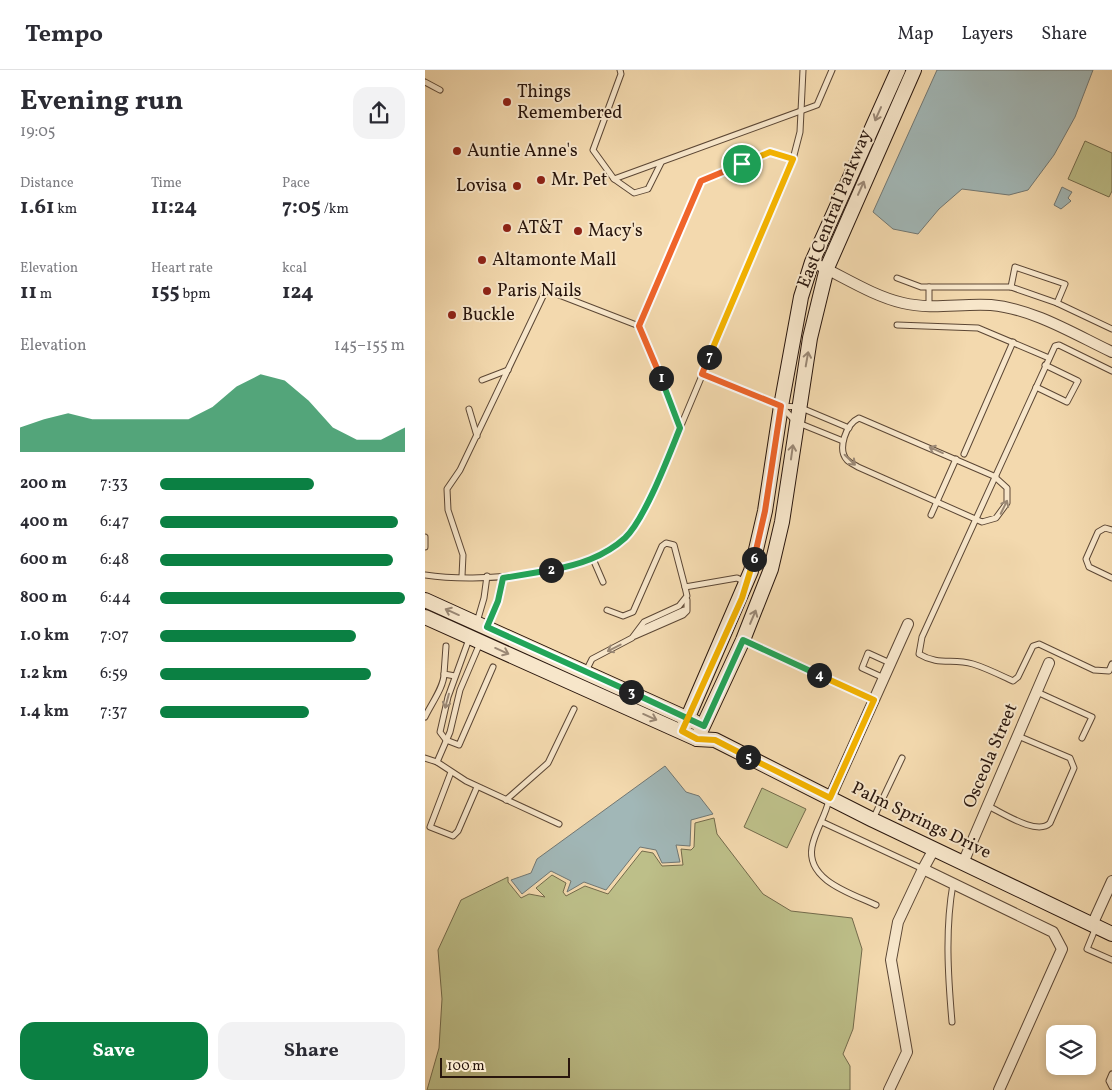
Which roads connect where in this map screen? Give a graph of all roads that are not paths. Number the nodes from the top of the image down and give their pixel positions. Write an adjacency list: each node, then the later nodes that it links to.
1 (620, 70): 11 (lane)
2 (803, 70): 8 (lane)
3 (832, 70): 8 (lane)
4 (898, 70): 12 (main road, East Central Parkway, one-way to 12)
5 (914, 70): 13 (main road, East Central Parkway, one-way to 5)
6 (425, 82): 7 (lane)
7 (441, 90)
8 (801, 110): 9 (lane); 10 (lane)
9 (793, 159): 20 (lane); 28 (lane)
10 (661, 163): 11 (lane); 11 (lane)
11 (614, 179)
12 (813, 262): 13 (street); 31 (main road, East Central Parkway)
13 (827, 268): 18 (street); 32 (main road, East Central Parkway, one-way to 13)
14 (897, 278): 15 (lane)
15 (929, 287): 16 (lane); 18 (lane)
16 (1011, 287): 17 (lane); 17 (lane)
17 (1057, 303): 21 (lane)
18 (929, 306): 23 (street)
19 (897, 325): 22 (lane)
20 (639, 326): 26 (lane); 35 (lane)
21 (1112, 330)
22 (1013, 342): 24 (lane); 39 (lane)
23 (1112, 352)
24 (1049, 358): 25 (lane); 27 (lane)
25 (1045, 365): 30 (lane); 30 (lane)
26 (509, 370): 29 (lane); 37 (lane)
27 (1112, 372)
28 (702, 374): 31 (lane); 35 (lane)
29 (482, 380)
30 (1036, 387): 41 (lane)
31 (781, 406): 32 (lane); 34 (lane); 55 (main road, East Central Parkway)
32 (799, 407): 34 (main road, East Central Parkway); 36 (lane)
33 (469, 409): 37 (lane)
34 (796, 422): 38 (lane); 65 (main road, East Central Parkway, one-way to 34)
35 (680, 428): 48 (lane)
36 (849, 428): 38 (lane); 40 (lane, one-way to 36)
37 (477, 436): 50 (lane)
38 (843, 441): 42 (lane, one-way to 42)
39 (964, 454)
40 (956, 459): 41 (lane); 42 (lane)
41 (996, 478): 44 (lane); 44 (lane, one-way to 41)
42 (937, 501): 43 (lane); 44 (lane)
43 (931, 515)
44 (975, 519): 69 (lane)
45 (1112, 530): 53 (lane)
46 (425, 537): 47 (lane)
47 (425, 548)
48 (593, 559): 52 (lane); 54 (lane)
49 (425, 575): 50 (lane)
50 (462, 576): 51 (lane)
51 (487, 576): 52 (lane); 62 (lane)
52 (503, 578): 62 (lane)
53 (1112, 578)
54 (603, 582)
55 (747, 582): 56 (lane); 80 (main road, East Central Parkway)
56 (685, 586): 58 (lane); 59 (lane)
57 (425, 600): 62 (main road, Palm Springs Drive, one-way to 57)
58 (687, 600): 63 (lane); 63 (lane)
59 (607, 610)
60 (425, 617): 64 (main road, Palm Springs Drive)
61 (908, 624): 67 (street)
62 (482, 625): 64 (lane); 64 (lane); 71 (main road, Palm Springs Drive)
63 (632, 638): 71 (lane, one-way to 71)
64 (475, 639): 73 (lane); 74 (lane); 82 (main road, Palm Springs Drive, one-way to 82)
65 (743, 640): 77 (lane); 81 (main road, East Central Parkway)
66 (446, 646): 72 (lane)
67 (891, 663): 75 (street); 75 (lane)
68 (1049, 663): 76 (street, Osceola Street)
69 (1112, 664)
70 (493, 667): 86 (lane)
71 (585, 672): 80 (main road, Palm Springs Drive)
72 (444, 674): 73 (lane); 79 (lane)
73 (456, 674): 74 (lane); 86 (lane, one-way to 86)
74 (465, 675): 86 (lane)
75 (884, 678): 77 (street)
76 (1037, 692): 83 (street, Osceola Street); 84 (lane)
77 (874, 700): 93 (street)
78 (573, 709): 94 (lane)
79 (425, 717)
80 (687, 718): 81 (main road, Palm Springs Drive); 82 (main road, East Central Parkway)
81 (704, 726): 85 (main road, East Central Parkway); 87 (main road, Palm Springs Drive)
82 (682, 731): 85 (main road, Palm Springs Drive)
83 (1018, 736): 95 (street, Osceola Street); 95 (lane)
84 (1082, 738)
85 (697, 739): 87 (main road, Palm Springs Drive)
86 (446, 740): 90 (lane)
87 (715, 740): 93 (main road, Palm Springs Drive)
88 (425, 758): 90 (lane)
89 (901, 758): 96 (lane)
90 (437, 762): 91 (lane)
91 (451, 772): 92 (lane); 92 (lane)
92 (477, 786): 94 (lane)
93 (830, 798): 96 (main road, Palm Springs Drive); 97 (lane)
94 (506, 800): 98 (lane)
95 (988, 805): 100 (street, Osceola Street)
96 (873, 820): 99 (main road, Palm Springs Drive)
97 (822, 822): 101 (lane); 104 (lane)
98 (559, 824)
99 (934, 849): 100 (main road, Palm Springs Drive); 101 (street)
100 (963, 862): 105 (main road, Palm Springs Drive)
101 (923, 869): 103 (street); 111 (street)
102 (1112, 881): 105 (street)
103 (953, 883): 108 (lane); 112 (street)
104 (876, 905)
105 (1094, 926): 106 (main road, Palm Springs Drive); 107 (lane)
106 (1112, 934)
107 (1112, 960)
108 (952, 1022)
109 (1112, 1074): 110 (lane)
110 (1112, 1087)
111 (889, 1090)
112 (999, 1090)

